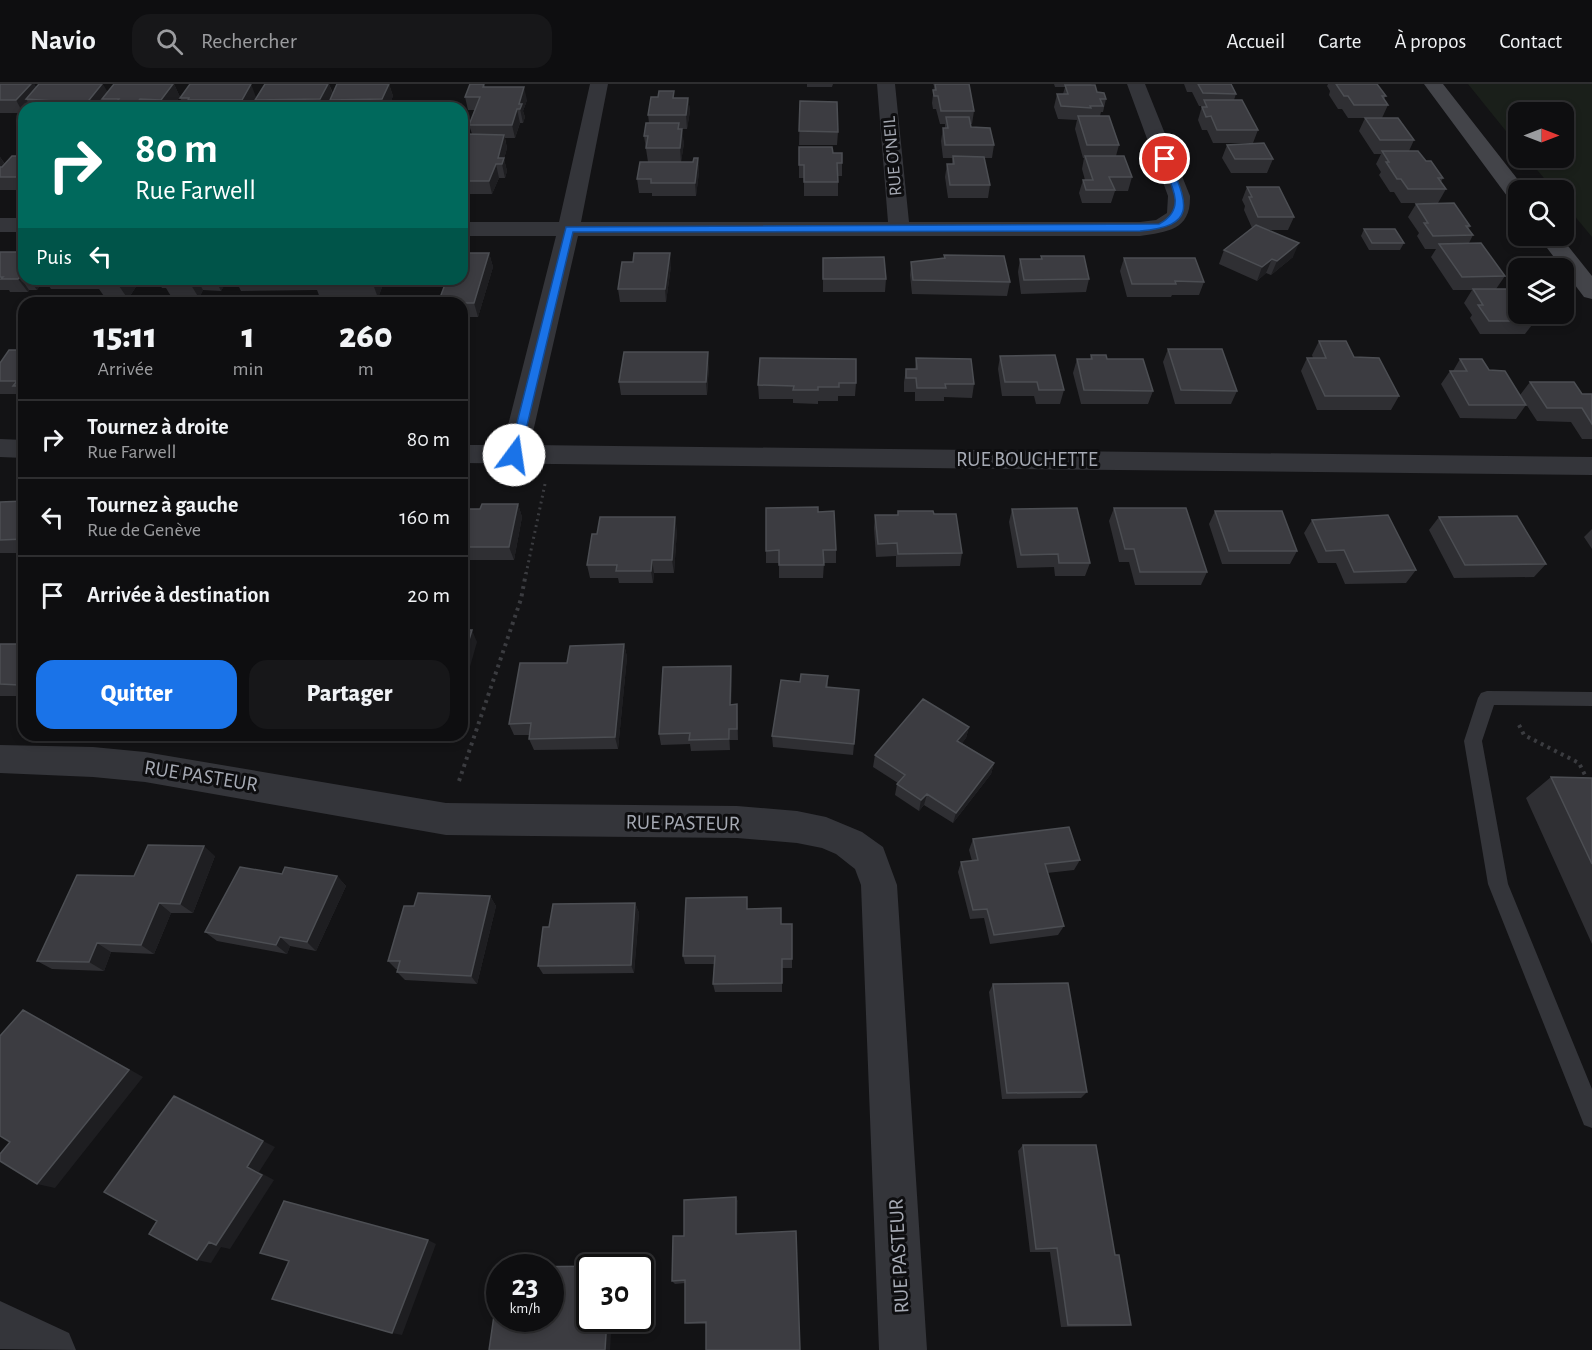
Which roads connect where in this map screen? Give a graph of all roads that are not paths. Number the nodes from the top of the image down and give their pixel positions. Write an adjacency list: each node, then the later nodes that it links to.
1 (599, 84): 10 (street)
2 (886, 84): 8 (street, RUE O'NEIL)
3 (1136, 84): 8 (street)
4 (1433, 84): 5 (street)
5 (1508, 182)
6 (0, 225): 7 (street)
7 (18, 225)
8 (899, 228): 10 (street)
9 (468, 229): 10 (street)
10 (569, 229): 16 (street)
11 (1557, 246): 12 (street)
12 (1592, 292)
13 (0, 448): 14 (street)
14 (18, 449)
15 (468, 454): 16 (street, RUE BOUCHETTE)
16 (514, 455): 17 (street, RUE BOUCHETTE)
17 (1592, 466)
18 (1592, 699): 20 (lane)
19 (0, 759): 23 (street, RUE PASTEUR)
20 (1592, 1117)
21 (0, 1324): 22 (street)
22 (52, 1350)
23 (903, 1350)

